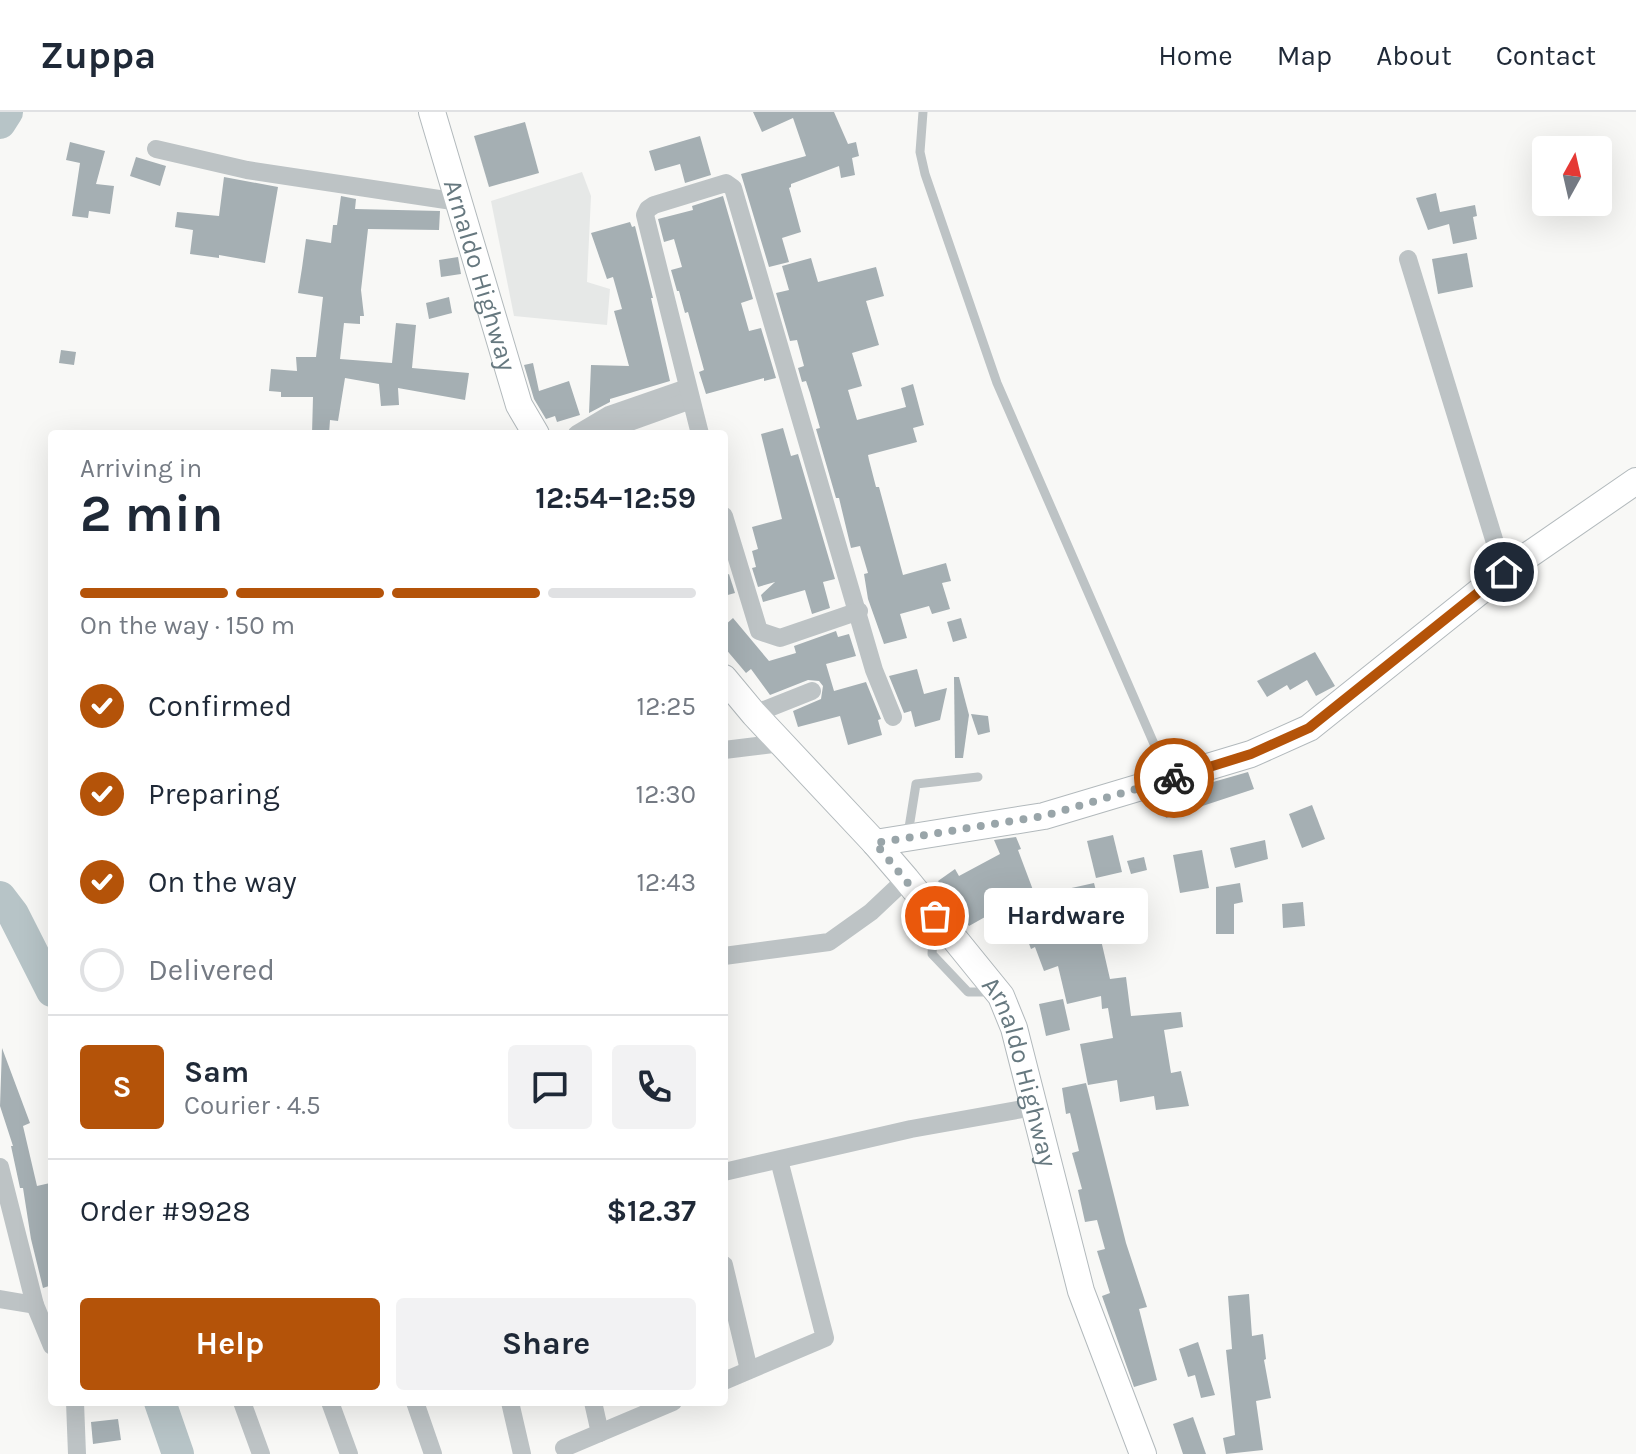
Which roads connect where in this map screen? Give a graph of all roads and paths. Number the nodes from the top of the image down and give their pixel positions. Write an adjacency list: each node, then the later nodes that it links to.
1 (432, 112): 4 (main road, Arnaldo Highway)
2 (923, 112): 21 (lane)
3 (156, 149): 4 (street)
4 (459, 202): 8 (main road, Arnaldo Highway)
5 (1408, 259): 12 (street)
6 (689, 394): 7 (street); 9 (street); 13 (street)
7 (608, 425)
8 (534, 430)
9 (699, 430)
10 (1636, 481): 12 (main road)
11 (728, 529): 13 (street)
12 (1504, 572): 21 (main road)
13 (859, 611): 17 (street)
14 (728, 683): 16 (main road, Arnaldo Highway)
15 (812, 691): 16 (street)
16 (754, 714): 18 (main road, Arnaldo Highway)
17 (893, 717)
18 (781, 743): 19 (street); 23 (main road, Arnaldo Highway)
19 (728, 750)
20 (978, 777): 22 (lane)
21 (1170, 779): 22 (main road)
22 (908, 838): 23 (main road)
23 (875, 843): 24 (main road, Arnaldo Highway)
24 (906, 879): 25 (street); 26 (main road, Arnaldo Highway)
25 (728, 955)
26 (1034, 1107): 27 (street); 50 (main road, Arnaldo Highway)
27 (779, 1160): 29 (street); 34 (street)
28 (0, 1167): 32 (street)
29 (728, 1171)
30 (728, 1282): 34 (street)
31 (0, 1299): 32 (street)
32 (35, 1305): 33 (street)
33 (48, 1336)
34 (749, 1370): 35 (street)
35 (728, 1379)
36 (75, 1406): 45 (street)
37 (243, 1406): 46 (street)
38 (331, 1406): 47 (street)
39 (416, 1406): 48 (street)
40 (511, 1406): 49 (street)
41 (594, 1406): 43 (street)
42 (664, 1406): 43 (street)
43 (600, 1433): 44 (street)
44 (564, 1448)
45 (77, 1454)
46 (261, 1454)
47 (349, 1454)
48 (433, 1454)
49 (522, 1454)
50 (1143, 1454)

